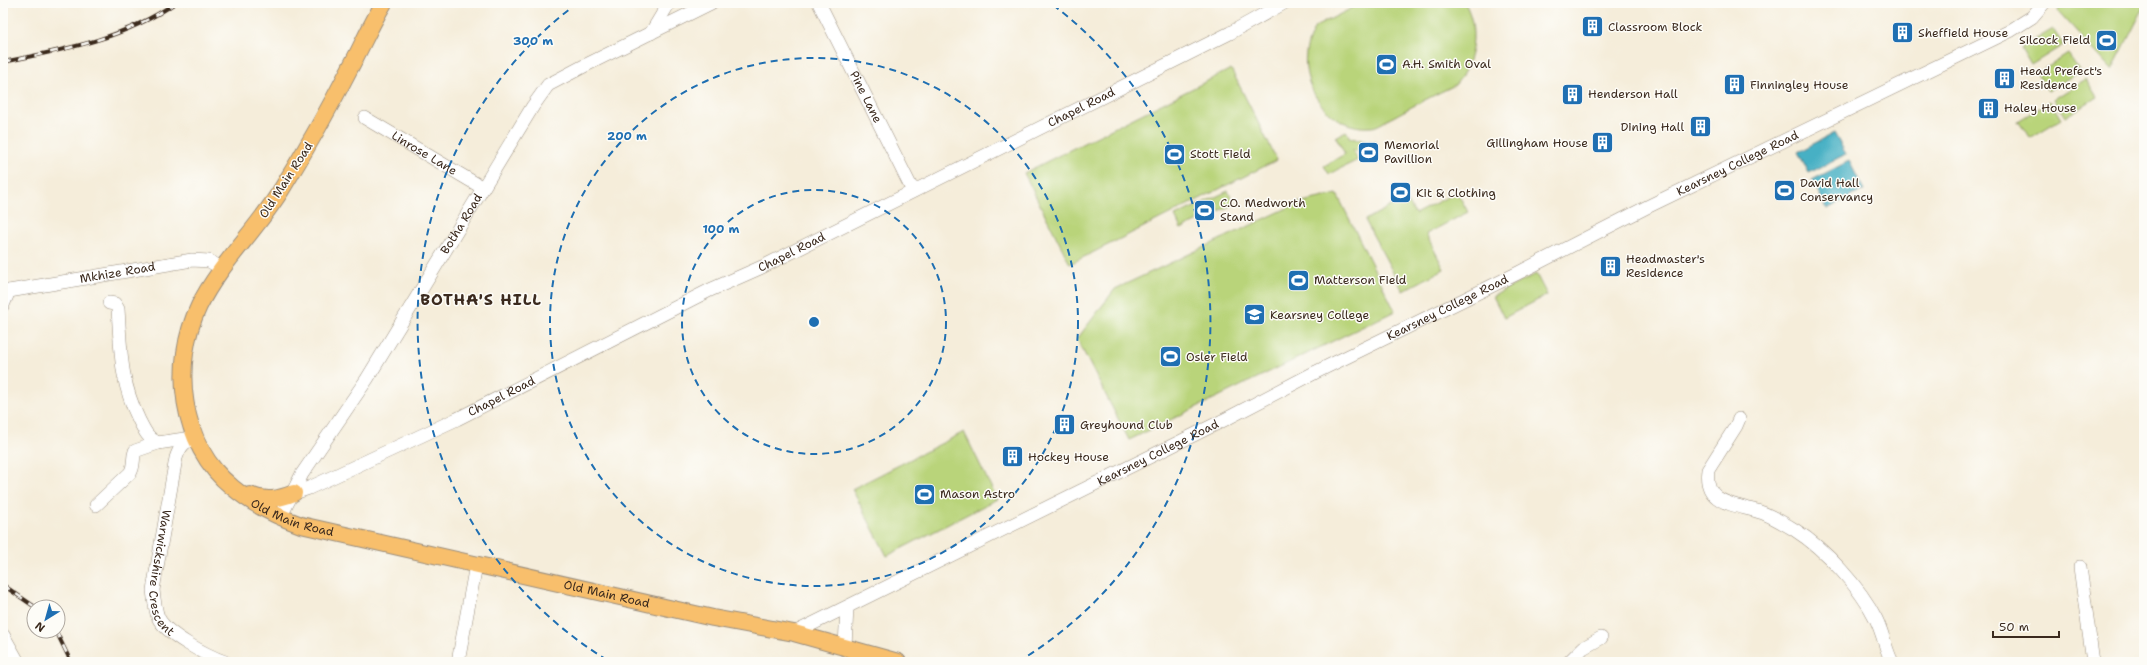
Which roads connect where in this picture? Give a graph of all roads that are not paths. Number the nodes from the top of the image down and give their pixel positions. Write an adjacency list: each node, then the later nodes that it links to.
1 (384, 3): 11 (main road, Old Main Road)
2 (669, 3): 7 (street)
3 (711, 3): 7 (street, Botha Road)
4 (819, 3): 10 (street, Pine Lane)
5 (1284, 3): 10 (street, Chapel Road)
6 (2044, 3): 24 (street, Kearsney College Road)
7 (651, 33): 9 (street, Botha Road)
8 (365, 118): 9 (street, Linrose Lane)
9 (483, 188): 19 (street, Botha Road)
10 (913, 191): 19 (street, Chapel Road)
11 (223, 269): 12 (street, Mkhize Road); 16 (main road, Old Main Road)
12 (6, 286): 14 (street, Mkhize Road)
13 (109, 303): 17 (street)
14 (3, 305)
15 (1739, 419): 34 (street)
16 (197, 438): 17 (street); 18 (main road, Old Main Road); 30 (street, Warwickshire Crescent)
17 (158, 443): 20 (street)
18 (231, 487): 19 (main road); 21 (main road, Old Main Road)
19 (294, 493): 21 (street, Botha Road)
20 (96, 505)
21 (280, 518): 22 (main road, Old Main Road)
22 (476, 565): 25 (main road, Old Main Road); 31 (street)
23 (2080, 567): 35 (street)
24 (847, 608): 25 (street, Kearsney College Road); 28 (street)
25 (794, 633): 28 (main road, Old Main Road)
26 (3, 635): 29 (street)
27 (1602, 638): 33 (street)
28 (845, 646): 32 (main road, Old Main Road)
29 (18, 662)
30 (225, 662)
31 (458, 662)
32 (898, 662)
33 (1569, 662)
34 (1892, 662)
35 (2093, 662)

